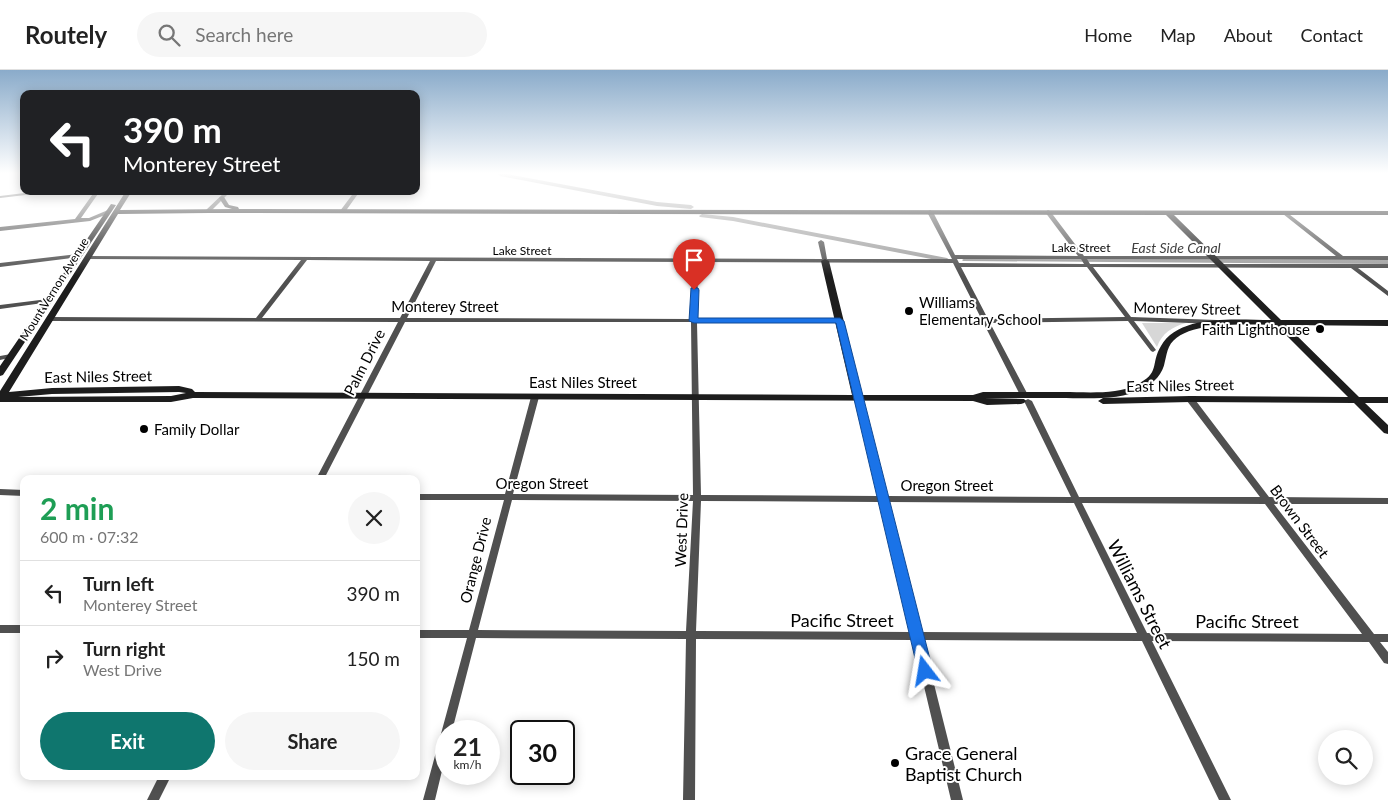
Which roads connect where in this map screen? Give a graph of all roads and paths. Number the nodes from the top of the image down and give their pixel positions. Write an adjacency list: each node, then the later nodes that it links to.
1 (86, 208): 17 (street)
2 (115, 208): 15 (main road, Mount Vernon Avenue)
3 (117, 208): 15 (main road, Mount Vernon Avenue)
4 (211, 208): 7 (street)
5 (244, 208): 8 (main road)
6 (345, 208): 9 (street)
7 (208, 211): 8 (main road); 15 (main road)
8 (246, 211): 9 (main road)
9 (343, 211): 10 (main road)
10 (930, 212): 11 (main road); 32 (street, Williams Street)
11 (1048, 212): 12 (main road); 24 (street)
12 (1167, 212): 13 (main road); 25 (main road)
13 (1285, 213): 14 (main road); 26 (street)
14 (1388, 213)
15 (112, 215): 16 (street); 18 (main road, Mount Vernon Avenue); 23 (main road, Mount Vernon Avenue)
16 (90, 219): 17 (street); 18 (street)
17 (77, 220): 19 (street)
18 (100, 222): 20 (main road, Mount Vernon Avenue)
19 (0, 229)
20 (94, 231): 22 (main road, Mount Vernon Avenue); 23 (main road)
21 (821, 242): 31 (street)
22 (78, 256): 33 (street); 38 (main road); 40 (main road, Mount Vernon Avenue)
23 (88, 258): 28 (street, Lake Street); 38 (main road, Mount Vernon Avenue)
24 (1083, 258): 25 (street, Lake Street); 32 (street, Lake Street); 34 (street)
25 (1212, 258): 26 (street, Lake Street); 35 (main road)
26 (1342, 258): 27 (street, Lake Street); 36 (street)
27 (1388, 258)
28 (305, 259): 29 (street, Lake Street); 43 (street)
29 (434, 260): 30 (street, Lake Street); 44 (street, Palm Drive)
30 (695, 260): 31 (street, Lake Street); 45 (street, West Drive)
31 (825, 261): 32 (street, Lake Street); 46 (main road)
32 (955, 261): 34 (street, Lake Street); 48 (street, Williams Street)
33 (0, 265)
34 (1088, 265): 35 (street, Lake Street); 47 (street)
35 (1221, 266): 36 (street, Lake Street); 50 (main road)
36 (1353, 266): 37 (street, Lake Street); 39 (street)
37 (1388, 266)
38 (71, 286): 42 (main road, Mount Vernon Avenue)
39 (1388, 294)
40 (48, 301): 41 (street); 42 (main road); 53 (main road, Mount Vernon Avenue)
41 (0, 307)
42 (50, 319): 43 (street, Monterey Street); 57 (main road, Mount Vernon Avenue)
43 (258, 319): 44 (street, Monterey Street)
44 (403, 320): 45 (street, Monterey Street); 56 (street, Palm Drive)
45 (694, 321): 46 (street, Monterey Street); 59 (street, West Drive)
46 (840, 321): 60 (main road)
47 (1131, 321): 48 (street, Monterey Street); 49 (street, Monterey Street); 52 (street)
48 (985, 322): 61 (street, Williams Street)
49 (1221, 322): 50 (main road, Monterey Street); 61 (main road, East Niles Street)
50 (1278, 322): 51 (main road, Monterey Street); 63 (main road)
51 (1388, 323)
52 (1153, 350)
53 (11, 356): 54 (street); 55 (main road, Mount Vernon Avenue)
54 (0, 358)
55 (0, 373)
56 (363, 396): 57 (main road, East Niles Street); 58 (main road, East Niles Street); 66 (street, Palm Drive)
57 (1, 397)
58 (534, 397): 59 (main road, East Niles Street); 70 (street, Orange Drive)
59 (696, 397): 60 (main road, East Niles Street); 71 (street, West Drive)
60 (858, 398): 61 (main road, East Niles Street); 72 (street)
61 (1026, 398): 62 (main road, East Niles Street); 73 (street, Williams Street)
62 (1190, 399): 63 (main road, East Niles Street); 74 (street, Brown Street)
63 (1356, 400): 64 (main road, East Niles Street); 65 (main road)
64 (1388, 400)
65 (1388, 431)
66 (322, 475)
67 (0, 492): 68 (street)
68 (20, 492)
69 (420, 497): 70 (street, Oregon Street)
70 (507, 497): 71 (street, Oregon Street); 79 (street, Orange Drive)
71 (697, 498): 72 (street, Oregon Street); 80 (street, West Drive)
72 (883, 498): 73 (street, Oregon Street); 81 (street)
73 (1074, 499): 74 (street, Oregon Street); 82 (street, Williams Street)
74 (1266, 500): 75 (street, Oregon Street); 83 (street, Brown Street)
75 (1388, 500)
76 (0, 629): 77 (street)
77 (20, 629)
78 (420, 634): 79 (street, Pacific Street)
79 (472, 634): 80 (street, Pacific Street); 86 (street, Orange Drive)
80 (690, 635): 81 (street, Pacific Street); 91 (street, West Drive)
81 (917, 636): 82 (street, Pacific Street); 92 (street)
82 (1144, 637): 83 (street, Pacific Street); 93 (street, Williams Street)
83 (1371, 638): 84 (street, Pacific Street); 85 (street, Brown Street)
84 (1388, 638)
85 (1388, 660)
86 (450, 720)
87 (435, 778): 90 (street, Orange Drive)
88 (163, 780): 89 (street)
89 (153, 800)
90 (429, 800)
91 (689, 800)
92 (957, 800)
93 (1225, 800)

